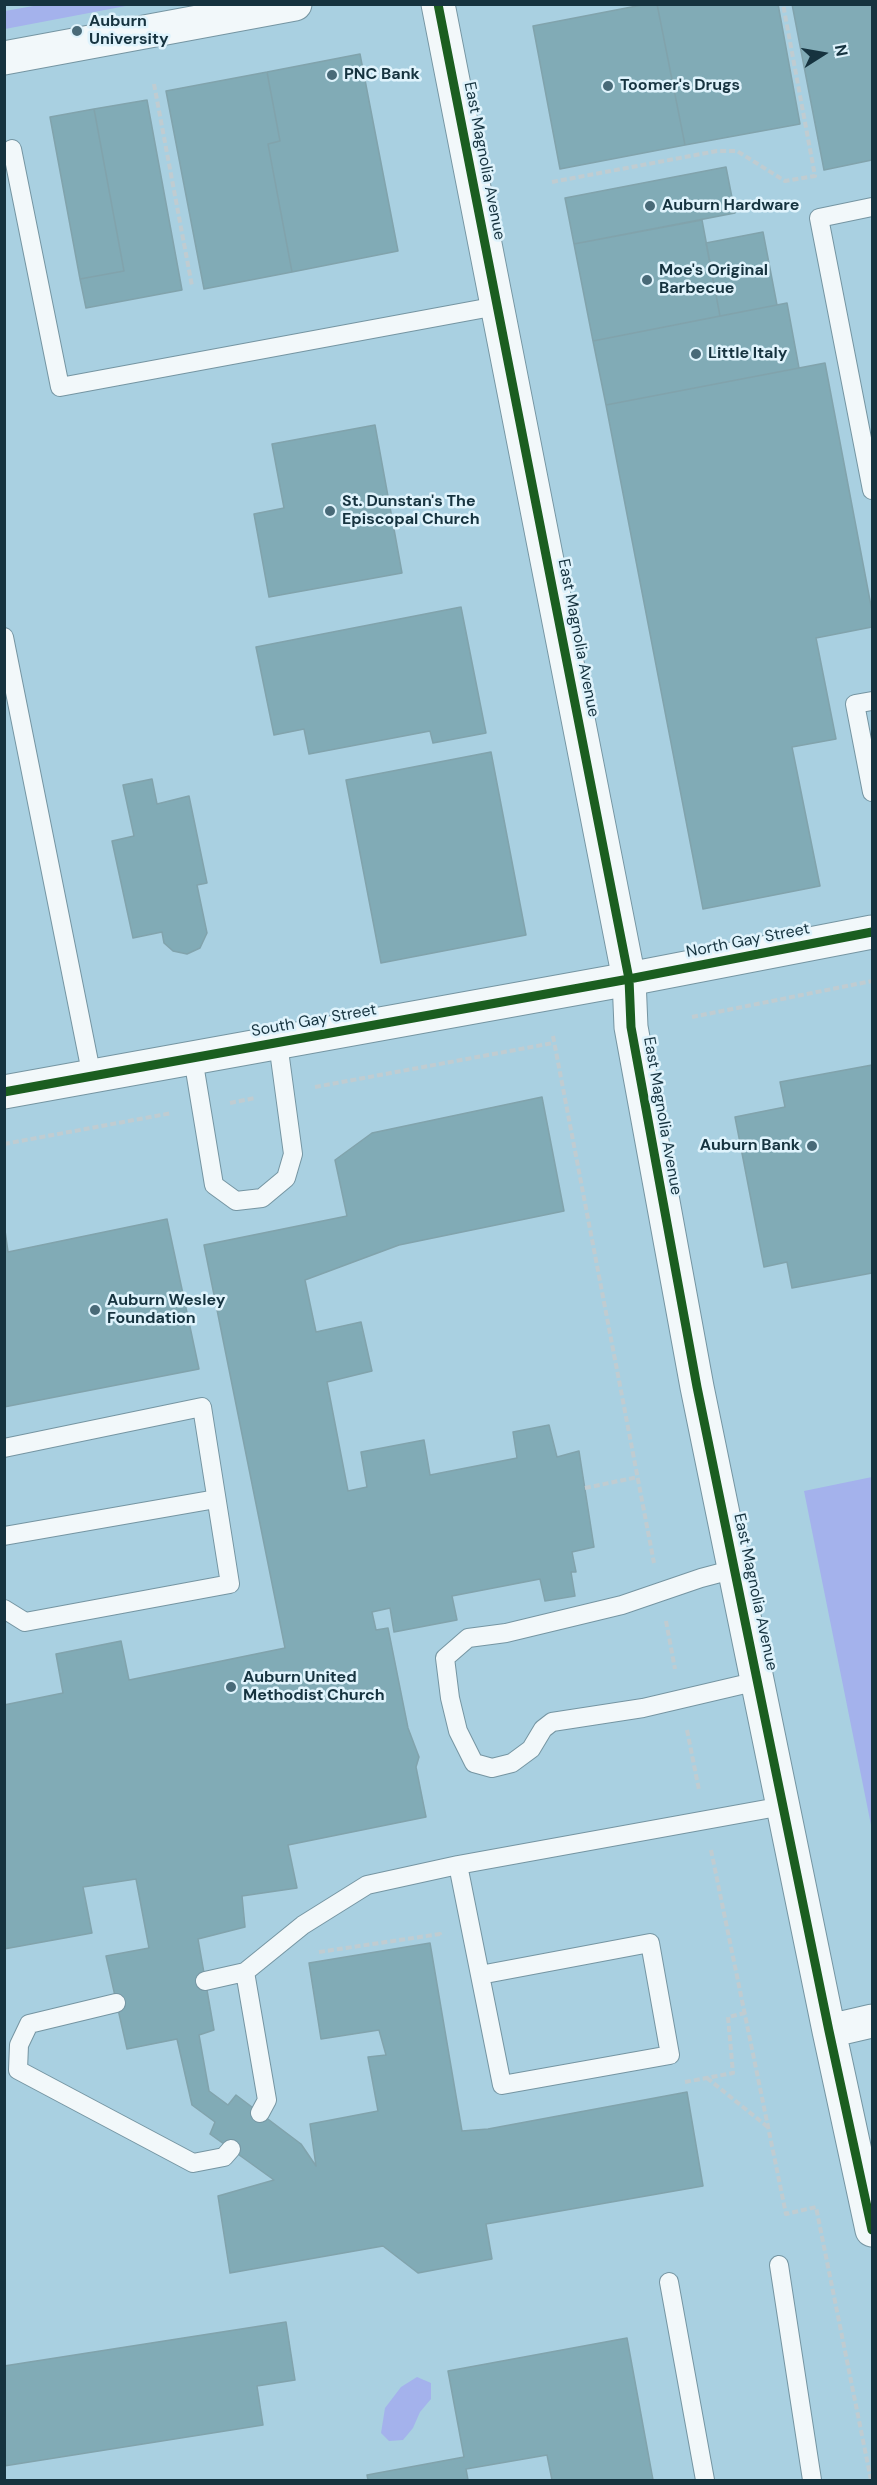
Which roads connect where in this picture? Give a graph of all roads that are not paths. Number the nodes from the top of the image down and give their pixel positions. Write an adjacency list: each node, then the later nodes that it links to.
1 (295, 4): 3 (street)
2 (438, 4): 6 (street, East Magnolia Avenue)
3 (4, 58)
4 (12, 149): 6 (lane)
5 (873, 207): 7 (lane)
6 (497, 306): 12 (street, East Magnolia Avenue)
7 (873, 489)
8 (4, 638): 15 (lane)
9 (873, 701): 10 (lane)
10 (873, 792)
11 (873, 932): 12 (street, North Gay Street)
12 (629, 979): 13 (street, South Gay Street); 20 (street, East Magnolia Avenue)
13 (278, 1043): 14 (street, South Gay Street); 14 (lane)
14 (193, 1058): 15 (street, South Gay Street)
15 (92, 1077): 16 (street, South Gay Street)
16 (4, 1092)
17 (4, 1448): 18 (lane)
18 (216, 1499): 19 (lane); 21 (lane)
19 (4, 1536)
20 (735, 1569): 22 (street, East Magnolia Avenue); 22 (lane)
21 (4, 1609)
22 (758, 1681): 23 (street, East Magnolia Avenue)
23 (783, 1806): 24 (lane); 30 (street, East Magnolia Avenue)
24 (458, 1865): 25 (lane); 26 (lane)
25 (245, 1972): 27 (lane); 31 (lane)
26 (480, 1975): 26 (lane)
27 (205, 1981)
28 (116, 2003): 32 (lane)
29 (873, 2021): 30 (street)
30 (829, 2031): 33 (street, East Magnolia Avenue)
31 (260, 2113)
32 (231, 2149)
33 (873, 2230)
34 (779, 2265): 37 (lane)
35 (669, 2282): 36 (lane)
36 (705, 2481)
37 (812, 2481)

